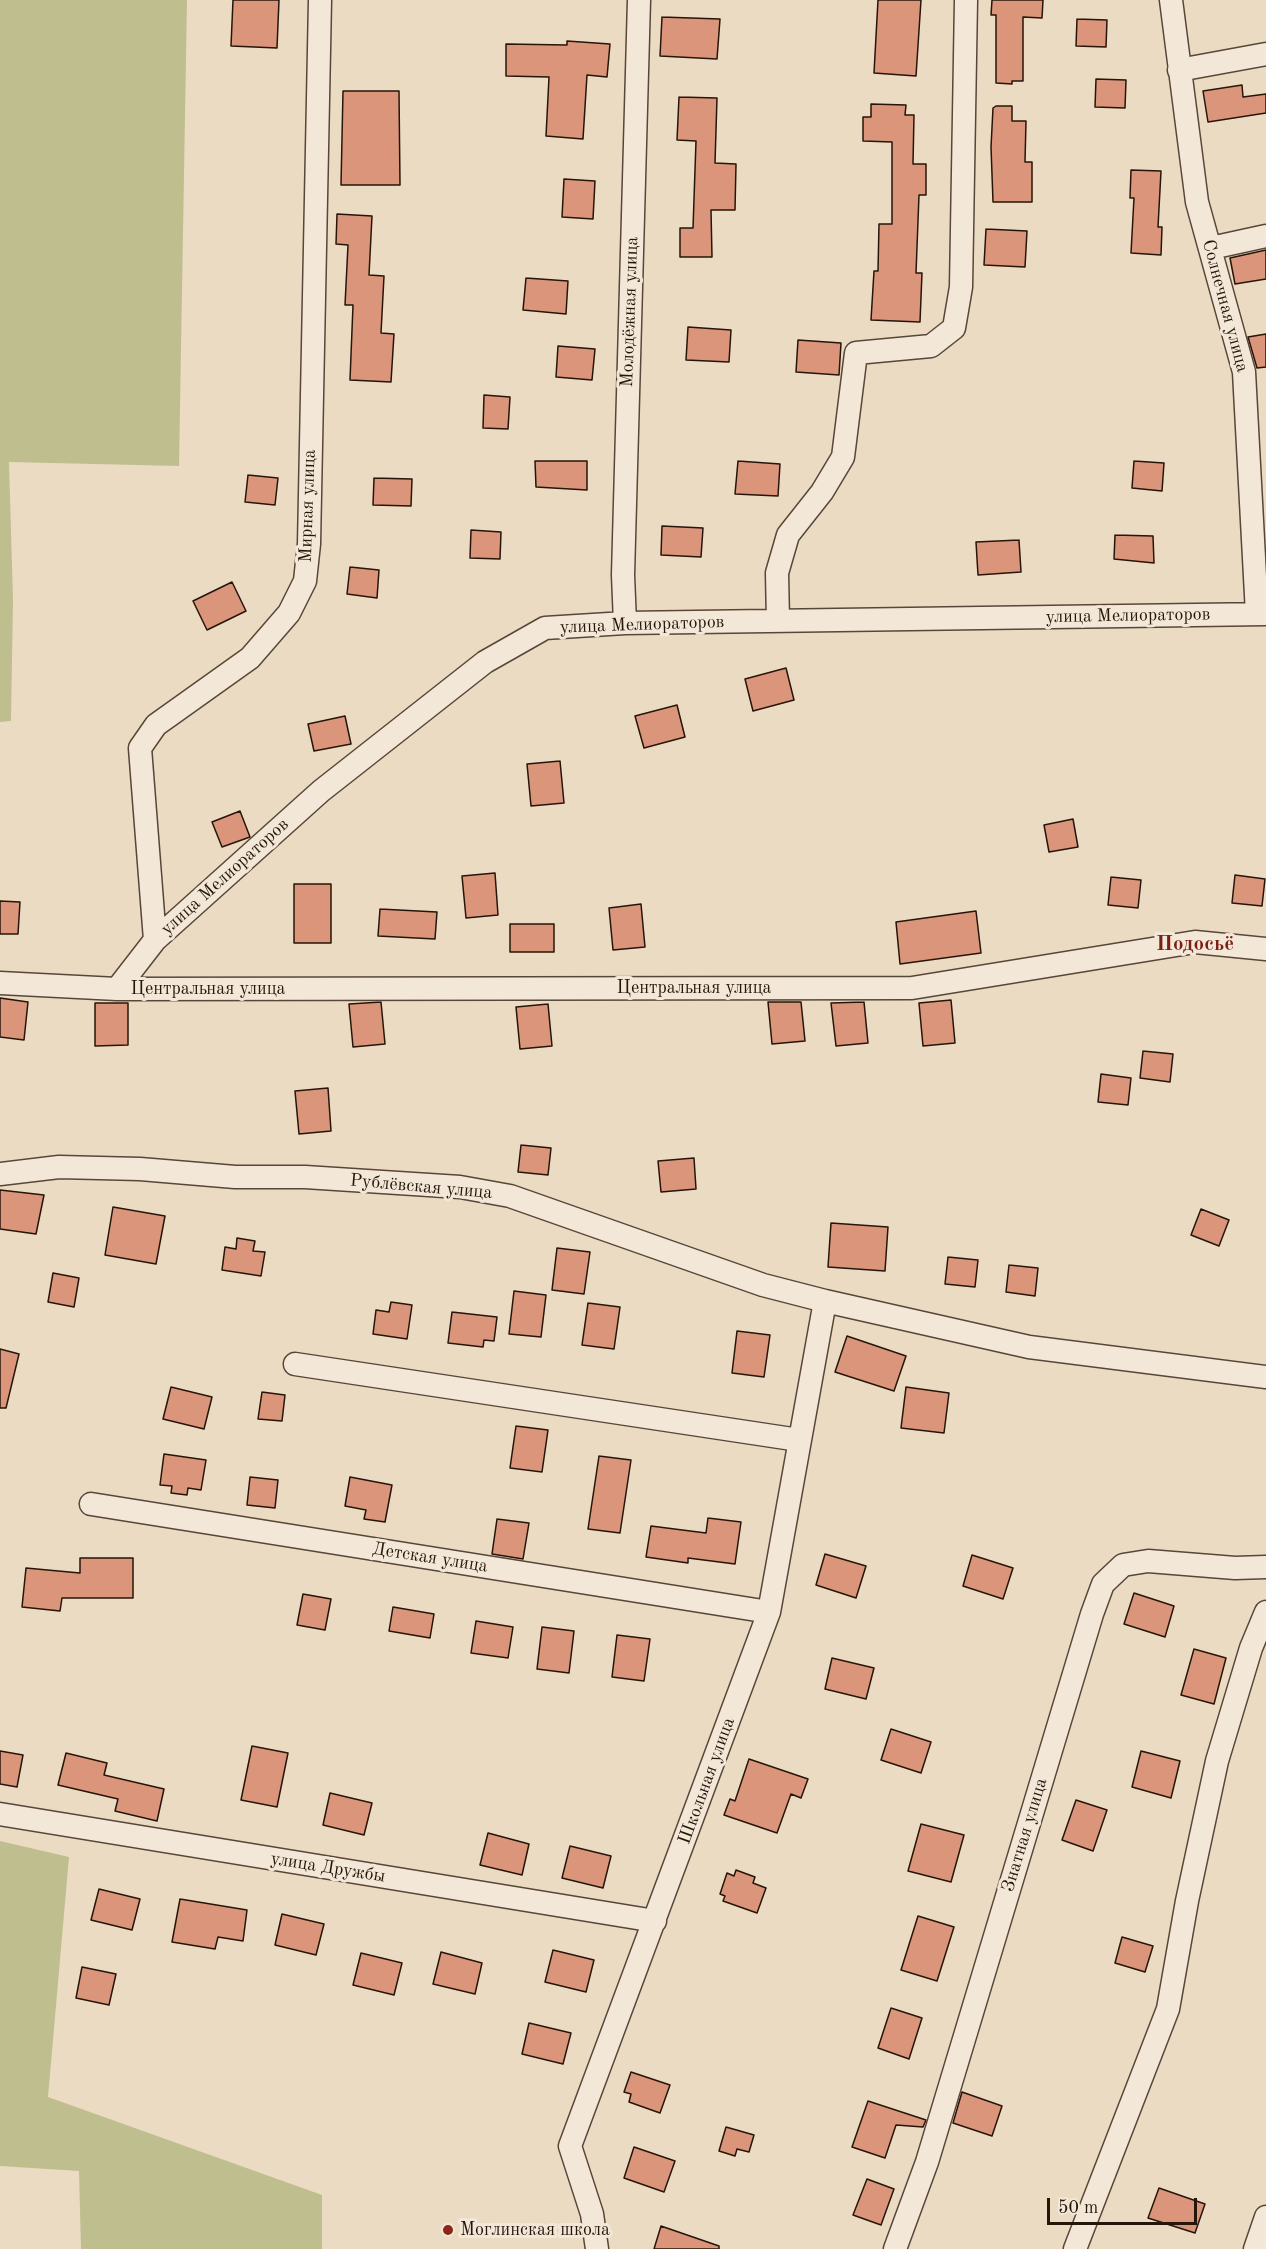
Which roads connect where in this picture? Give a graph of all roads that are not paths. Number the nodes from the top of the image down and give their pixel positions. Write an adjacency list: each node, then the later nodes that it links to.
1 (320, 0): 12 (street, Мирная улица)
2 (639, 0): 11 (street, Молодёжная улица)
3 (966, 0): 10 (street)
4 (1171, 0): 6 (street, Солнечная улица)
5 (1266, 54): 6 (street)
6 (1179, 70): 8 (street, Солнечная улица)
7 (1266, 236): 8 (street)
8 (1211, 248): 9 (street, Солнечная улица)
9 (1261, 614): 10 (street, улица Мелиораторов)
10 (778, 621): 11 (street, улица Мелиораторов)
11 (625, 623): 12 (street, улица Мелиораторов)
12 (155, 940): 15 (street, улица Мелиораторов)
13 (1266, 950): 15 (street, Центральная улица)
14 (0, 983): 15 (street, Центральная улица)
15 (117, 989)
16 (0, 1174): 17 (street, Рублёвская улица)
17 (825, 1301): 19 (street, Рублёвская улица); 20 (street, Школьная улица)
18 (296, 1364): 20 (street)
19 (1266, 1377)
20 (799, 1440): 23 (street, Школьная улица)
21 (91, 1504): 23 (street, Детская улица)
22 (1266, 1567): 29 (street, Знатная улица)
23 (769, 1612): 26 (street, Школьная улица)
24 (1266, 1612): 30 (street)
25 (0, 1814): 26 (street, улица Дружбы)
26 (655, 1922): 28 (street, Школьная улица)
27 (1266, 2217): 31 (street)
28 (597, 2249)
29 (895, 2249)
30 (1075, 2249)
31 (1255, 2249)

